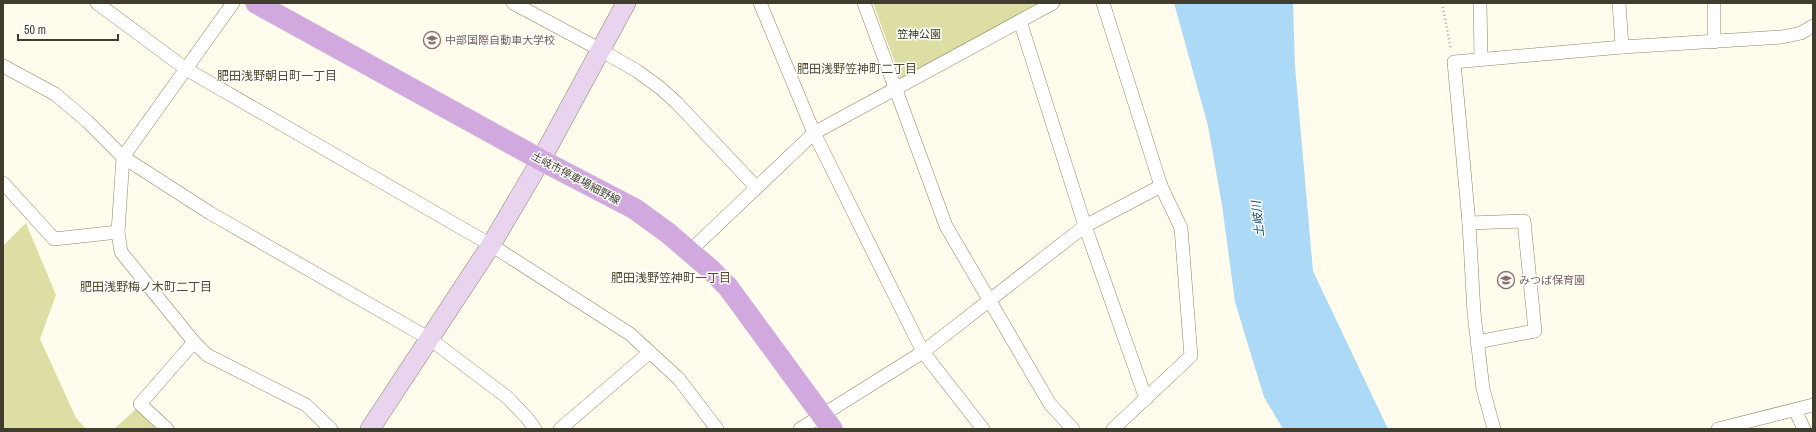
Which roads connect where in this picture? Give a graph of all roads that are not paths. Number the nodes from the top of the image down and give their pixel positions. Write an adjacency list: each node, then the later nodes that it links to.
1 (97, 3): 20 (street)
2 (233, 3): 20 (street)
3 (256, 3): 24 (main road, 土岐市停車場細野線)
4 (514, 3): 17 (street)
5 (626, 3): 17 (street)
6 (760, 3): 22 (street)
7 (864, 3): 21 (street)
8 (1053, 3): 13 (street)
9 (1103, 3): 26 (street)
10 (1480, 3): 18 (street)
11 (1619, 3): 16 (street)
12 (1714, 3): 15 (street)
13 (1020, 21): 21 (street); 29 (street)
14 (1813, 26): 15 (street)
15 (1714, 42): 16 (street)
16 (1622, 47): 18 (street)
17 (599, 50): 24 (street); 27 (street)
18 (1481, 59): 28 (street)
19 (3, 66): 23 (street)
20 (186, 69): 23 (street); 31 (street)
21 (895, 89): 22 (street); 33 (street)
22 (814, 133): 27 (street); 38 (street)
23 (123, 157): 30 (street); 34 (street)
24 (541, 160): 31 (street); 32 (main road, 土岐市停車場細野線)
25 (3, 183): 30 (street)
26 (1161, 186): 29 (street); 39 (street)
27 (756, 187): 32 (street)
28 (1469, 223): 36 (street); 36 (street)
29 (1085, 226): 33 (street); 39 (street)
30 (118, 232): 35 (street)
31 (491, 245): 34 (street); 37 (street)
32 (690, 252): 42 (main road, 土岐市停車場細野線)
33 (989, 300): 38 (street); 51 (street)
34 (430, 339): 45 (street); 46 (street)
35 (194, 342): 43 (street); 44 (street)
36 (1477, 342): 53 (street)
37 (650, 352): 47 (street); 48 (street)
38 (923, 352): 42 (street); 50 (street)
39 (1146, 399): 52 (street)
40 (1813, 405): 41 (street)
41 (1796, 410): 54 (street); 55 (street)
42 (826, 422): 49 (street)
43 (167, 429)
44 (331, 429)
45 (370, 429)
46 (535, 429)
47 (560, 429)
48 (717, 429)
49 (800, 429)
50 (983, 429)
51 (1072, 429)
52 (1113, 429)
53 (1494, 429)
54 (1718, 429)
55 (1804, 429)

